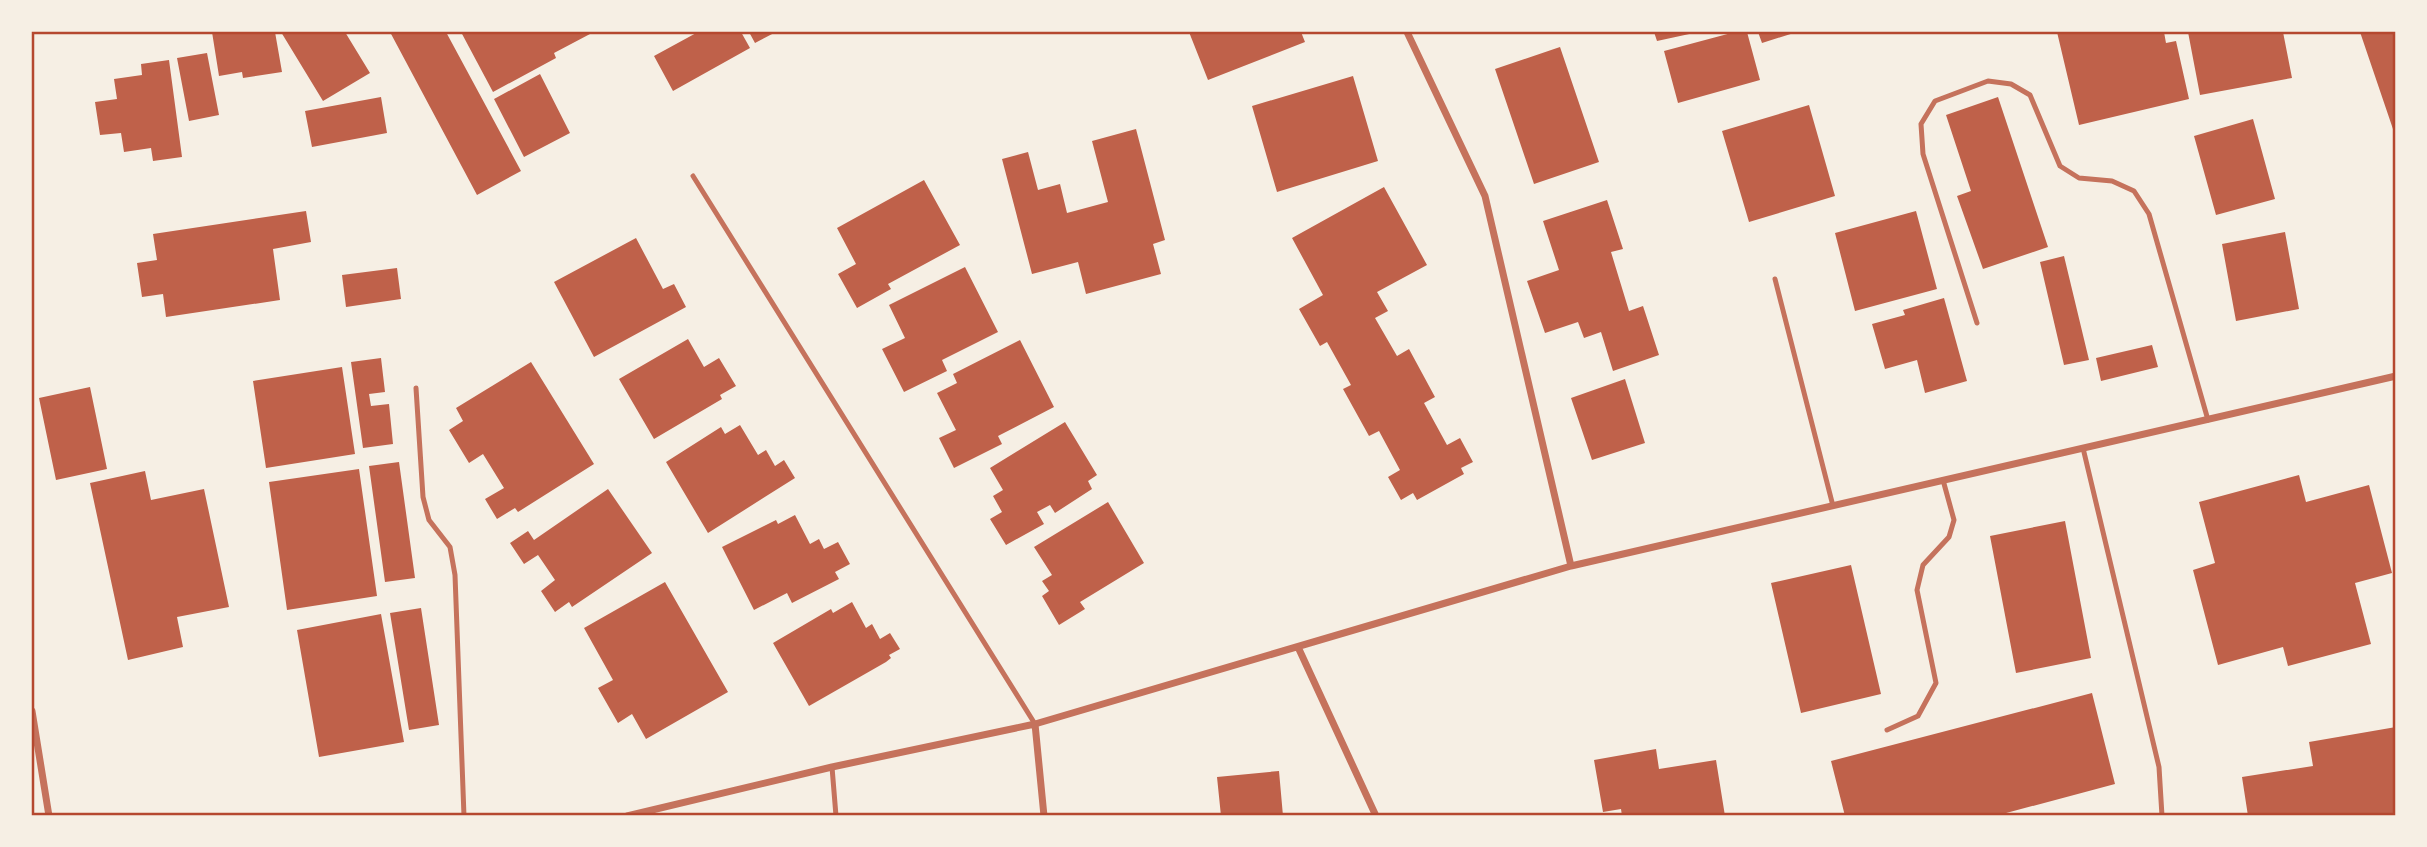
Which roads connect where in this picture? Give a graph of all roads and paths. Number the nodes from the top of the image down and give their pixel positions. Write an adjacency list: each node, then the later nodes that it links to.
1 (1407, 32): 11 (street)
2 (693, 176): 14 (lane)
3 (1775, 279): 10 (lane)
4 (1977, 323): 7 (lane)
5 (2396, 376): 7 (street)
6 (416, 388): 18 (lane)
7 (2208, 420): 8 (street)
8 (2083, 448): 9 (street); 23 (lane)
9 (1943, 480): 10 (street); 15 (lane)
10 (1833, 506): 11 (street)
11 (1571, 566): 12 (street)
12 (1298, 647): 14 (street); 22 (street)
13 (32, 712): 17 (street)
14 (1035, 724): 16 (street); 21 (street)
15 (1887, 730)
16 (832, 767): 19 (street); 20 (lane)
17 (49, 816)
18 (464, 816)
19 (627, 816)
20 (836, 816)
21 (1044, 816)
22 (1376, 816)
23 (2162, 816)

